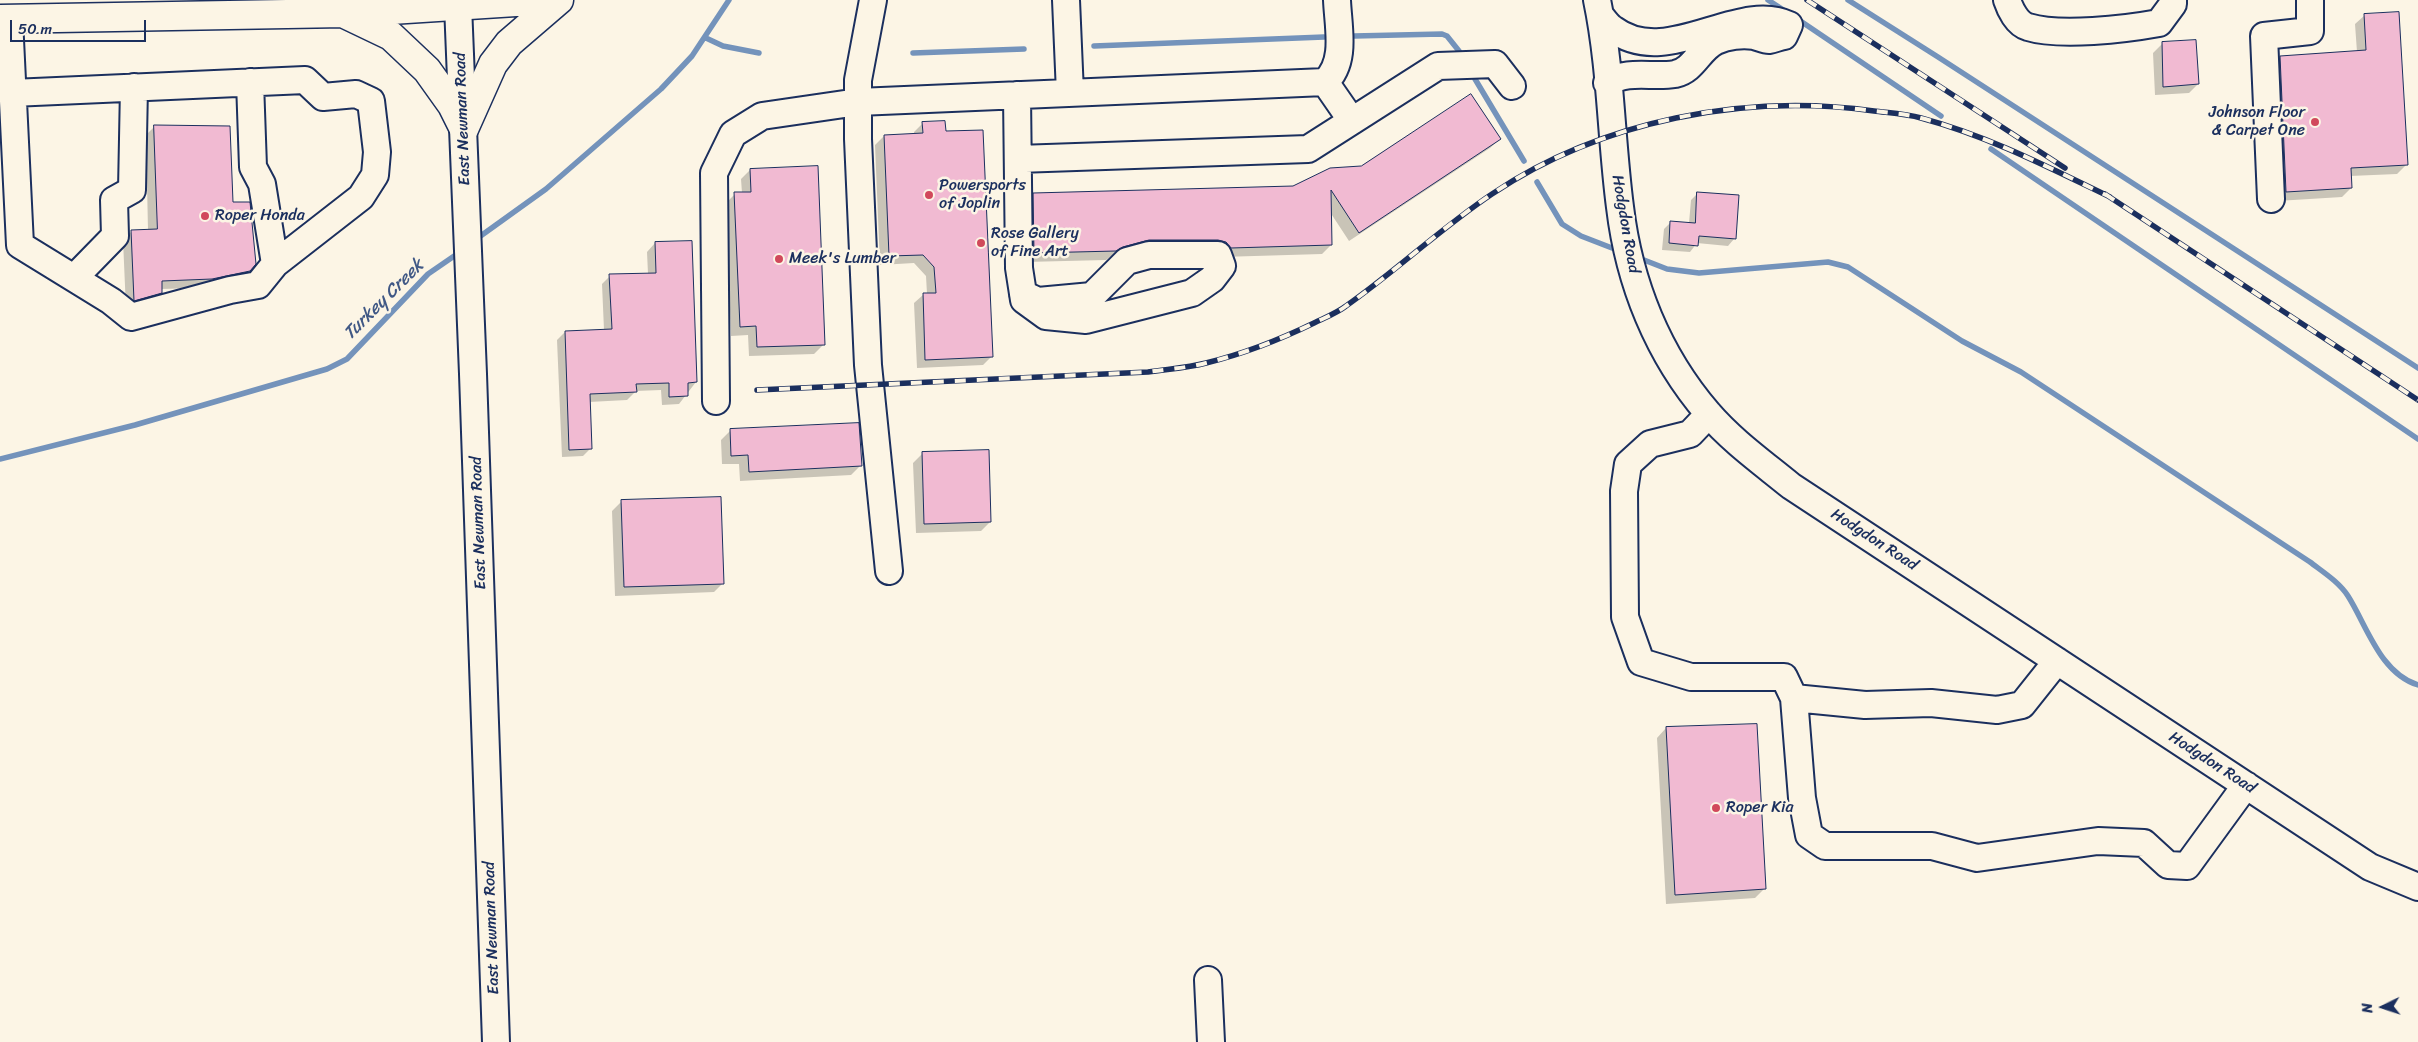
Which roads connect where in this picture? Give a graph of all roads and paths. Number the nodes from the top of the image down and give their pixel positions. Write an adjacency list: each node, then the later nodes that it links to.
1 (369, 0): 12 (main road)
2 (546, 0): 10 (main road)
3 (559, 0): 24 (main road)
4 (873, 0): 22 (street)
5 (1066, 0): 20 (street)
6 (1337, 0): 15 (street)
7 (2007, 0): 8 (street)
8 (2173, 0)
9 (2310, 0): 26 (street)
10 (458, 2): 12 (main road); 24 (street, East Newman Road)
11 (1598, 8): 16 (street, Hodgdon Road); 16 (street)
12 (344, 13): 13 (main road); 24 (main road)
13 (4, 19): 19 (street)
14 (250, 82): 18 (street); 27 (street); 27 (street)
15 (1325, 82): 20 (street); 23 (street)
16 (1607, 83): 31 (street, Hodgdon Road)
17 (1512, 86): 23 (street)
18 (134, 87): 19 (street); 28 (street)
19 (12, 93): 28 (street)
20 (1070, 93): 21 (street)
21 (1017, 95): 22 (street); 25 (street)
22 (858, 102): 30 (street); 32 (street)
23 (1352, 121): 25 (street)
24 (464, 129): 38 (street, East Newman Road)
25 (1018, 159): 29 (street)
26 (2271, 199)
27 (274, 264): 28 (street)
28 (74, 278)
29 (1023, 294): 29 (street)
30 (716, 401)
31 (1709, 414): 33 (street, Hodgdon Road); 34 (street)
32 (888, 571)
33 (2057, 661): 34 (street); 35 (street, Hodgdon Road)
34 (1794, 698): 35 (street)
35 (2246, 785): 36 (street, Hodgdon Road)
36 (2418, 887)
37 (1208, 980): 39 (street)
38 (496, 1042)
39 (1210, 1042)

